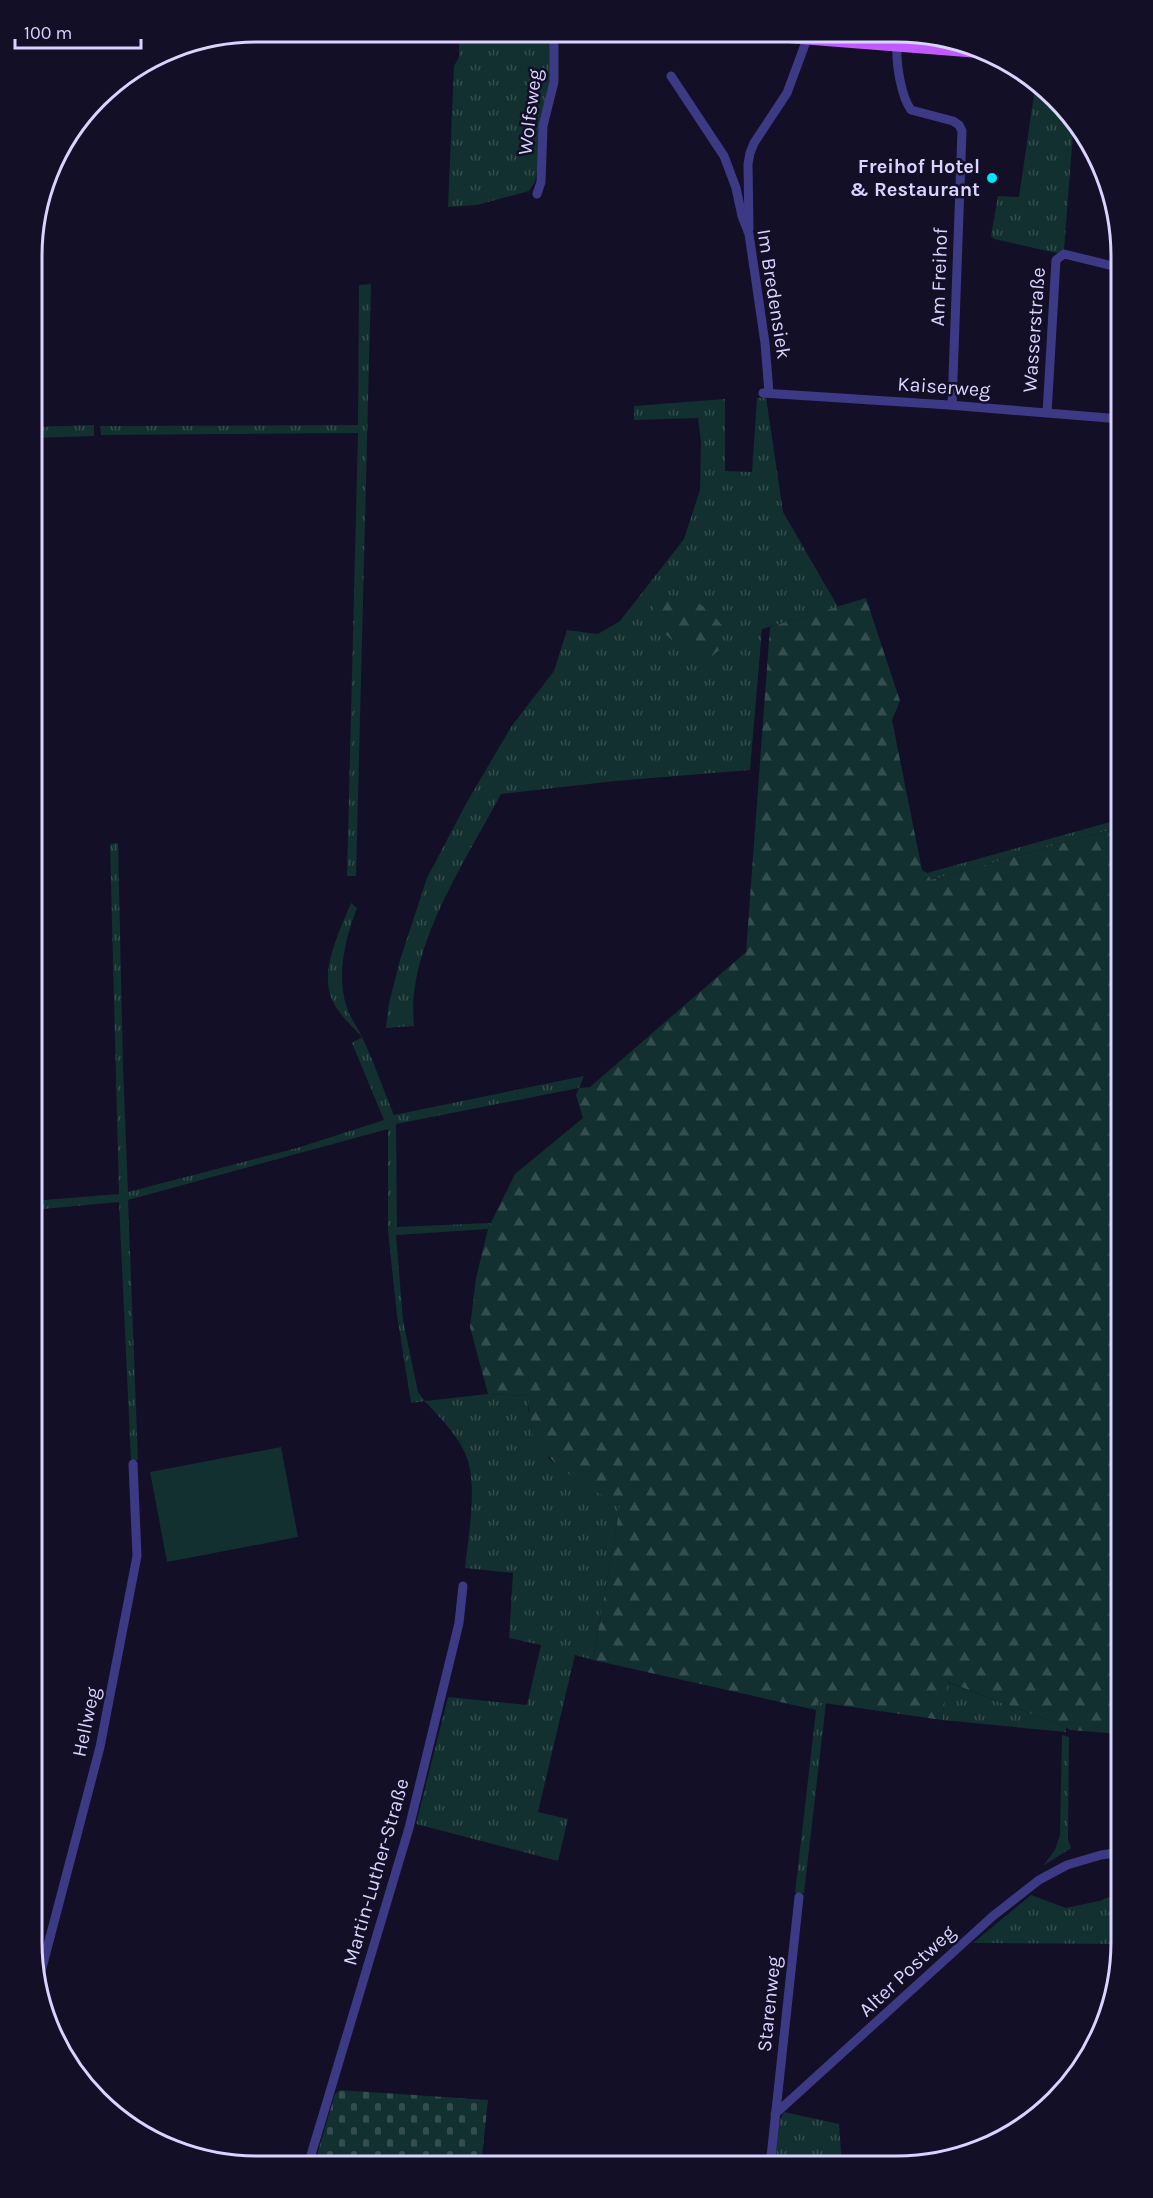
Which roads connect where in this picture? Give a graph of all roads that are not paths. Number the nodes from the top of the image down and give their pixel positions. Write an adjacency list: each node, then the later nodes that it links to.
1 (554, 42): 7 (street, Wolfsweg)
2 (806, 42): 8 (street)
3 (846, 42): 4 (main road)
4 (897, 46): 5 (main road); 11 (street, Am Freihof)
5 (958, 50)
6 (671, 76): 8 (street, Im Bredensiek)
7 (537, 194)
8 (749, 234): 10 (street, Im Bredensiek)
9 (1111, 265): 12 (street, Wasserstraße)
10 (766, 393): 11 (street, Kaiserweg)
11 (952, 405): 12 (street, Kaiserweg)
12 (1047, 413): 13 (street, Kaiserweg)
13 (1111, 418)
14 (133, 1464): 18 (street, Hellweg)
15 (463, 1586): 20 (street, Martin-Luther-Straße)
16 (1111, 1854): 19 (street, Alter Postweg)
17 (799, 1897): 19 (street, Starenweg)
18 (43, 1964)
19 (775, 2114): 21 (street)
20 (311, 2156)
21 (771, 2156)

